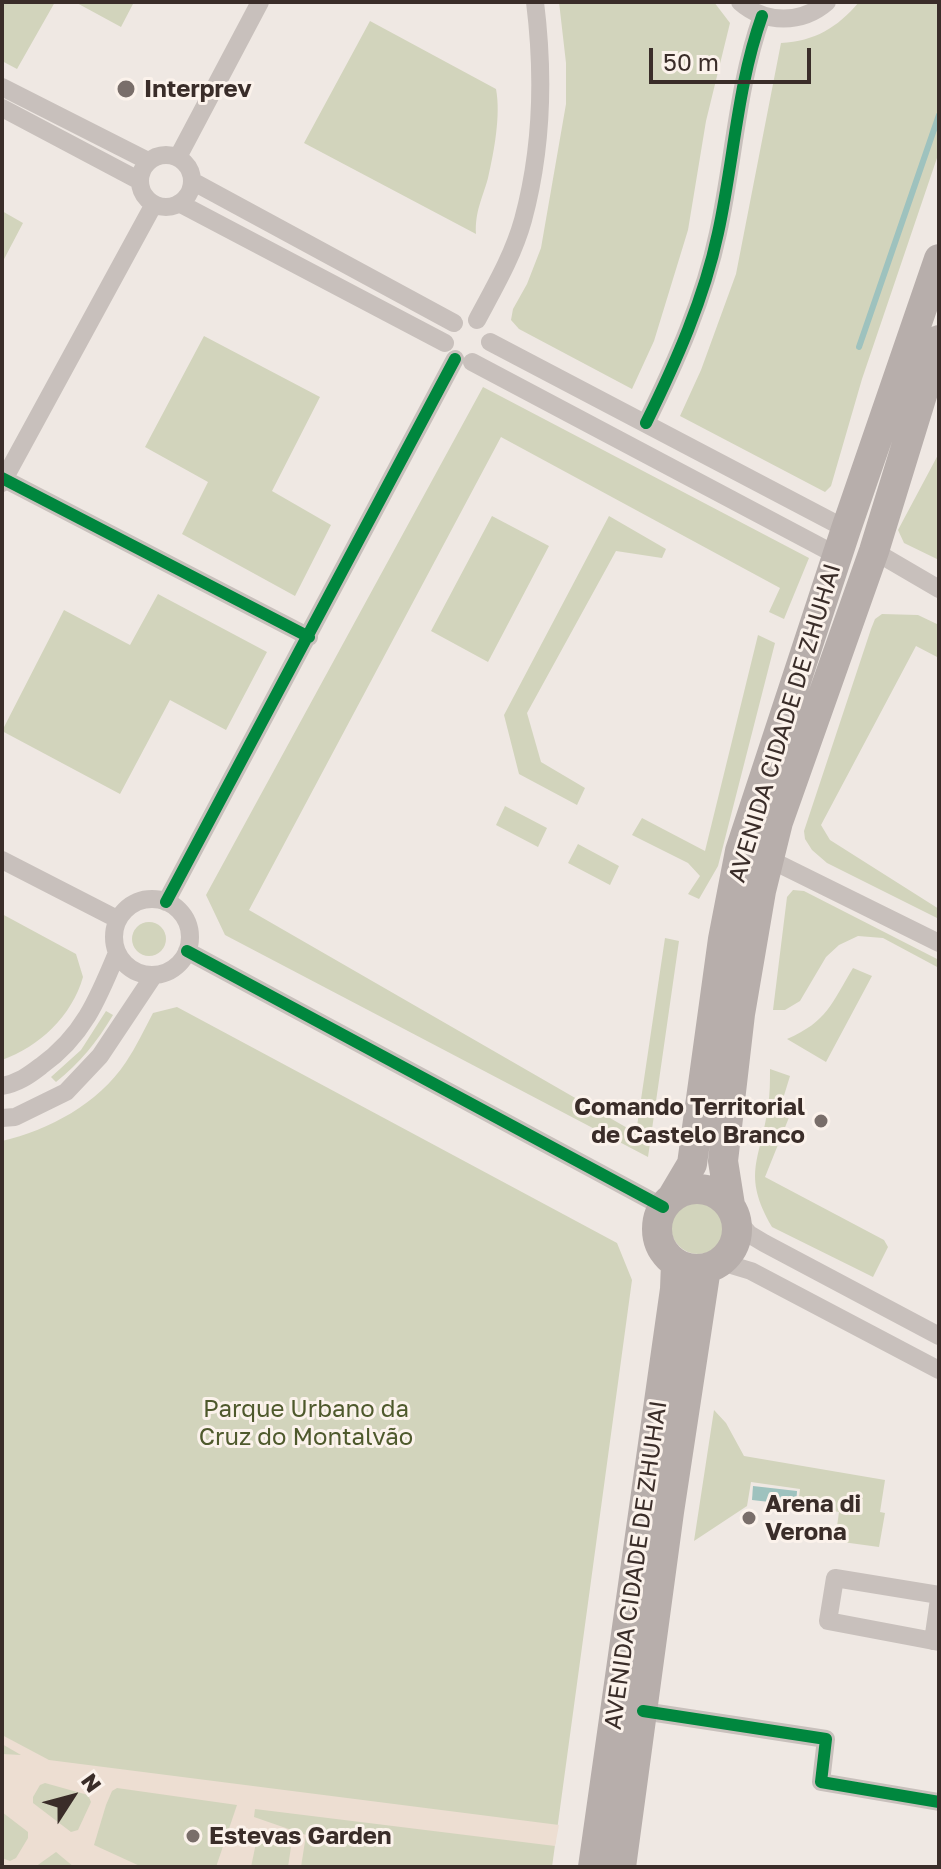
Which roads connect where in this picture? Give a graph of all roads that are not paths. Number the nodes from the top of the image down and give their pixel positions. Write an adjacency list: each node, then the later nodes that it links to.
1 (260, 2): 8 (street)
2 (535, 2): 15 (street)
3 (740, 2): 5 (street)
4 (827, 2): 5 (street)
5 (762, 16): 20 (street)
6 (2, 84): 9 (street)
7 (2, 108): 10 (street)
8 (178, 157): 9 (street); 11 (street)
9 (148, 161): 10 (street)
10 (140, 181): 13 (street)
11 (192, 181): 12 (street); 16 (street)
12 (179, 203): 13 (street); 19 (street)
13 (154, 204): 21 (street)
14 (939, 259): 22 (main road, AVENIDA CIDADE DE ZHUHAI)
15 (477, 320): 16 (street); 18 (street)
16 (454, 323): 19 (street)
17 (939, 340): 23 (main road, AVENIDA CIDADE DE ZHUHAI)
18 (490, 342): 19 (street); 20 (street)
19 (458, 355): 22 (street); 25 (street)
20 (646, 423): 22 (street)
21 (3, 480): 25 (street)
22 (842, 542): 36 (main road, AVENIDA CIDADE DE ZHUHAI)
23 (874, 551): 24 (street); 26 (main road, AVENIDA CIDADE DE ZHUHAI)
24 (939, 589)
25 (309, 637): 28 (street)
26 (769, 859): 30 (street); 37 (main road, AVENIDA CIDADE DE ZHUHAI)
27 (2, 860): 29 (street)
28 (166, 902): 29 (street); 31 (street)
29 (117, 919): 32 (street)
30 (939, 943)
31 (187, 951): 33 (street); 36 (street)
32 (117, 953): 33 (street); 34 (street)
33 (154, 975): 35 (street)
34 (2, 1086)
35 (2, 1118)
36 (668, 1201): 37 (main road); 38 (main road)
37 (733, 1212): 39 (main road); 40 (street)
38 (676, 1263): 39 (main road); 46 (main road, AVENIDA CIDADE DE ZHUHAI)
39 (714, 1265): 41 (street); 44 (main road, AVENIDA CIDADE DE ZHUHAI)
40 (939, 1336)
41 (939, 1370)
42 (939, 1597): 43 (street); 43 (street)
43 (936, 1642)
44 (643, 1711): 45 (street); 47 (main road, AVENIDA CIDADE DE ZHUHAI)
45 (939, 1802)
46 (593, 1867)
47 (621, 1867)

